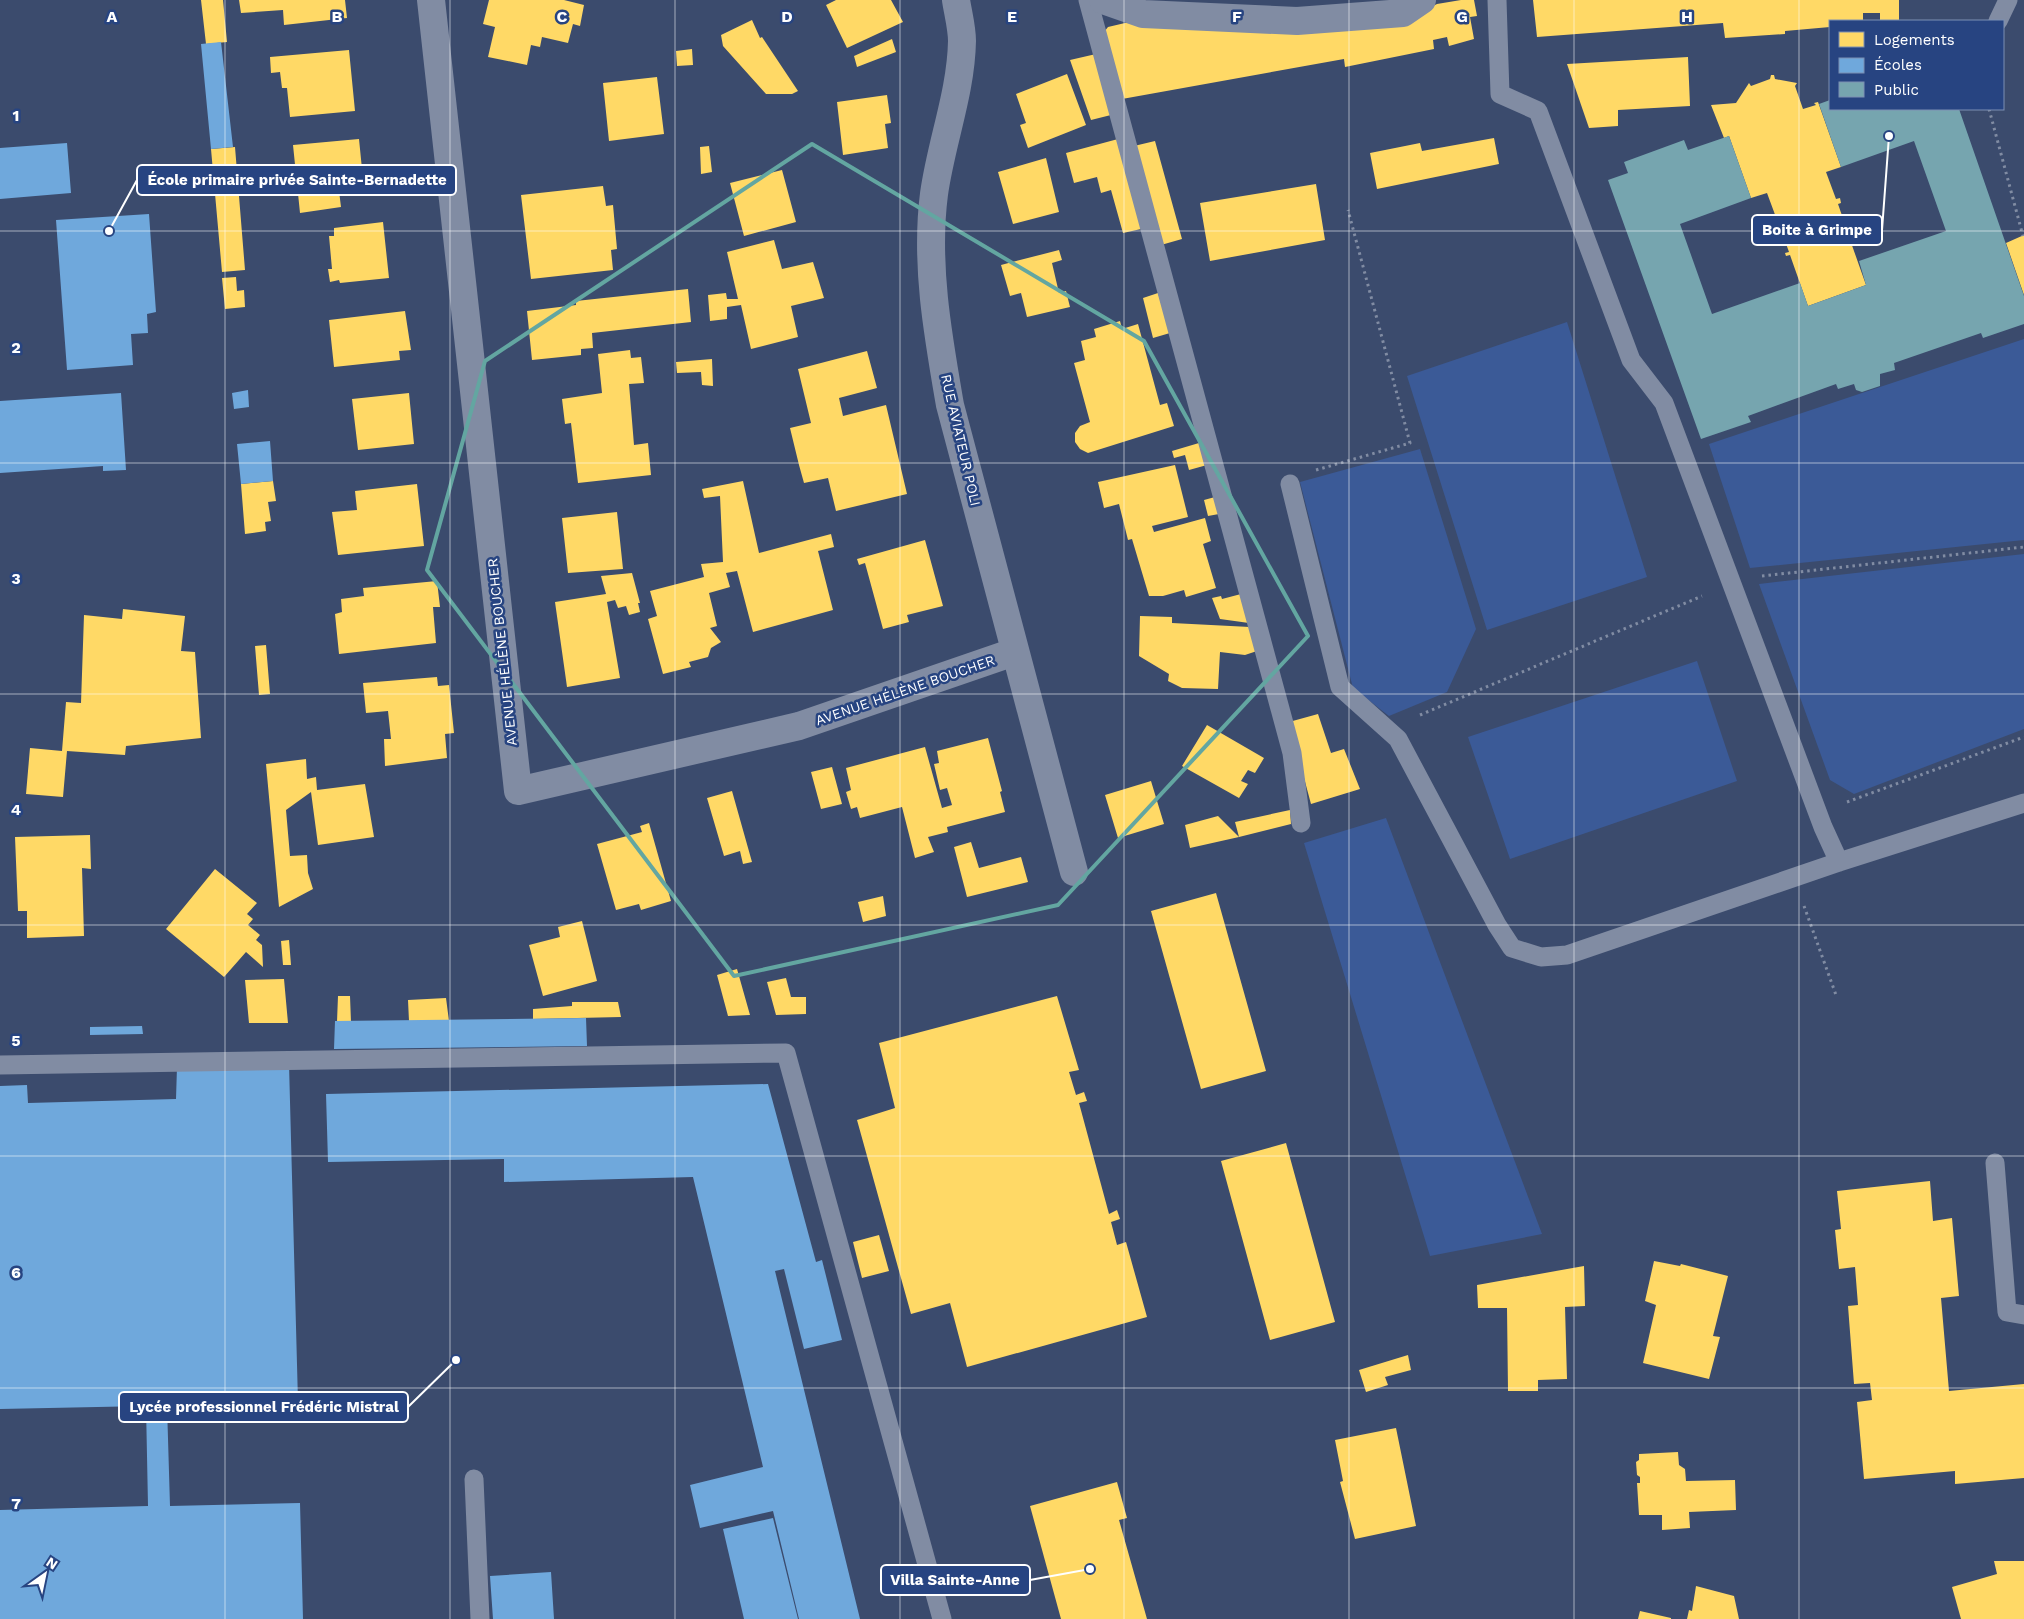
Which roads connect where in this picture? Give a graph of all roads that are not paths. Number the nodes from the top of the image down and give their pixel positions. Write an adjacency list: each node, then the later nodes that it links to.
1 (431, 0): 10 (street, AVENUE HÉLÈNE BOUCHER)
2 (956, 0): 10 (street, RUE AVIATEUR POLI)
3 (1088, 0): 12 (lane)
4 (1103, 0): 5 (street)
5 (1422, 0)
6 (1497, 0): 13 (lane)
7 (2008, 0): 8 (lane)
8 (1998, 20)
9 (1290, 484): 13 (lane)
10 (1014, 652): 14 (street, RUE AVIATEUR POLI)
11 (2024, 802): 13 (lane)
12 (1300, 823)
13 (1838, 862)
14 (1074, 872)
15 (0, 1064): 20 (lane)
16 (1995, 1163): 17 (lane)
17 (2024, 1315)
18 (474, 1479): 19 (lane)
19 (480, 1619)
20 (942, 1619)

